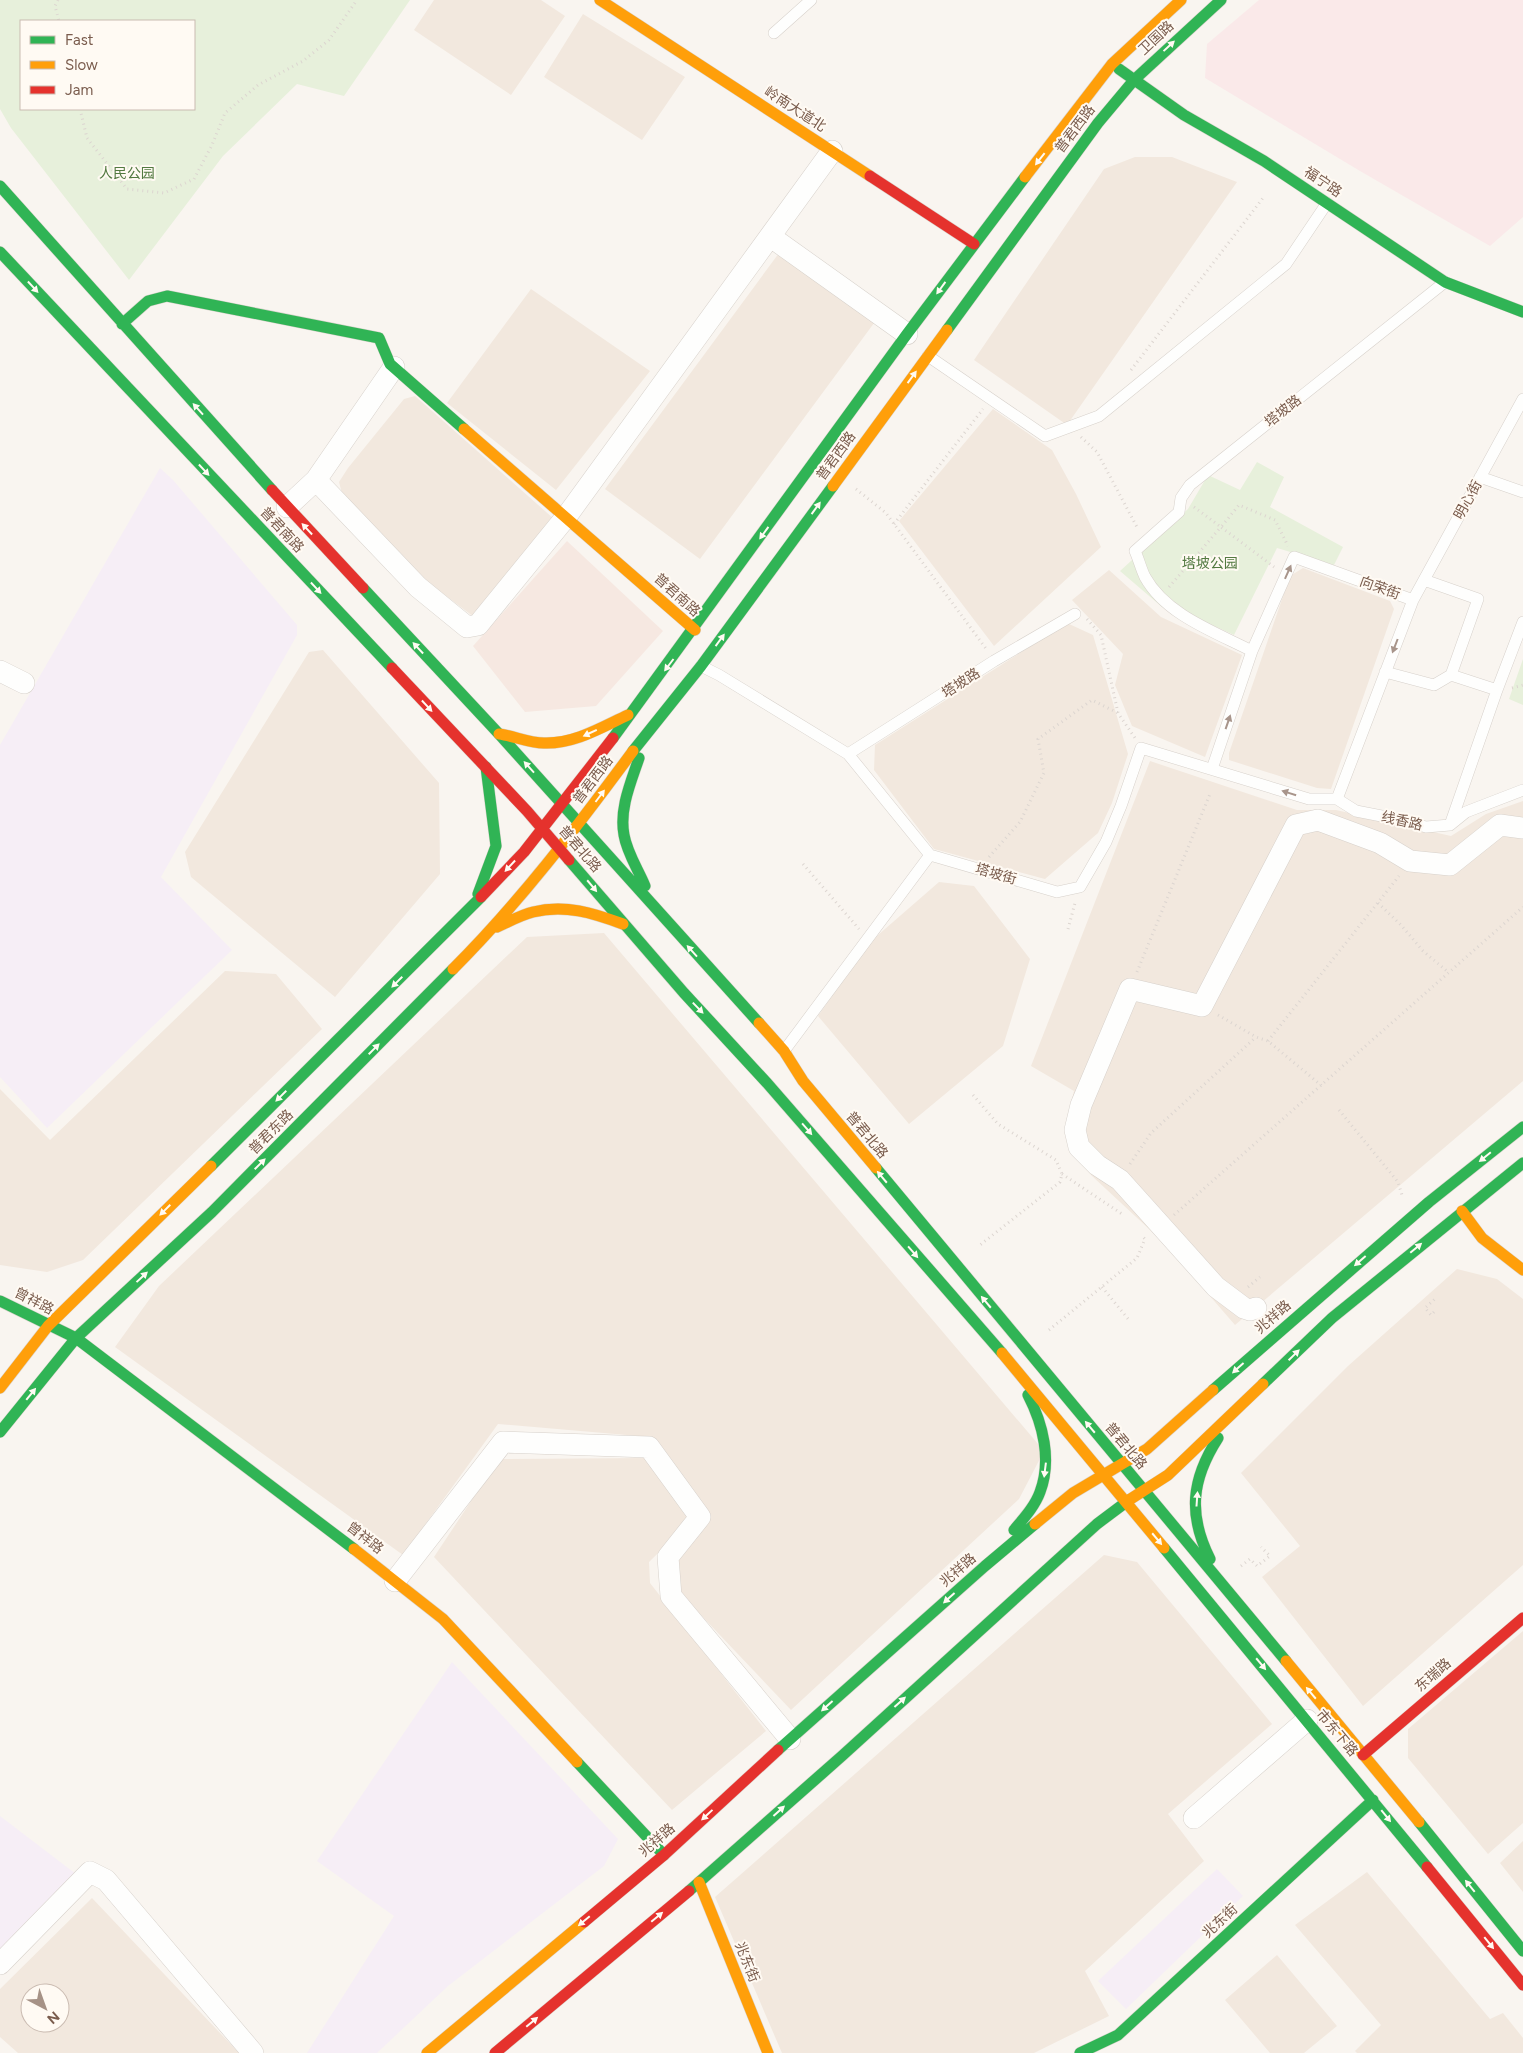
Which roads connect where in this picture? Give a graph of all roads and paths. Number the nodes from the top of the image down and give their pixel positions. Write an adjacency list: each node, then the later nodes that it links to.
1 (58, 0): 7 (path)
2 (357, 0): 11 (path)
3 (600, 0): 12 (main road, 岭南大道北)
4 (811, 0): 8 (lane)
5 (1181, 0): 9 (main road, 卫国路)
6 (1222, 0): 10 (main road, 卫国路, one-way to 6)
7 (59, 20)
8 (774, 34)
9 (1112, 64): 10 (main road, 福宁路); 17 (main road, 普君西路, one-way to 17)
10 (1134, 80): 15 (main road, 福宁路); 23 (main road, 普君西路)
11 (80, 110)
12 (832, 151): 16 (street); 17 (main road, 岭南大道北)
13 (2, 192): 21 (main road, 普君南路)
14 (1263, 198): 25 (path)
15 (1327, 203): 19 (main road, 福宁路); 28 (lane)
16 (771, 237): 22 (street); 35 (street)
17 (974, 244): 22 (main road, 普君西路, one-way to 22)
18 (0, 252): 61 (main road, 普君南路, one-way to 61)
19 (1446, 282): 20 (main road, 福宁路); 33 (lane, 塔坡路)
20 (1523, 312)
21 (122, 324): 24 (main road, 普君南路); 34 (main road, 普君南路, one-way to 21)
22 (907, 334): 46 (main road, 普君西路, one-way to 46)
23 (928, 356): 26 (lane); 49 (main road, 普君西路, one-way to 23)
24 (394, 368): 30 (street); 35 (main road, 普君南路)
25 (1127, 375)
26 (991, 398): 28 (lane); 36 (path)
27 (1523, 399): 29 (lane, 明心街)
28 (1070, 427): 38 (path)
29 (1480, 477): 32 (lane); 41 (lane, 明心街)
30 (316, 480): 34 (street); 35 (street)
31 (856, 489): 36 (path)
32 (1523, 492)
33 (1181, 498): 37 (path); 38 (lane, 塔坡路)
34 (287, 507): 58 (main road, 普君南路, one-way to 34)
35 (566, 517): 46 (main road, 普君南路)
36 (894, 524): 48 (path)
37 (1221, 527): 39 (path); 40 (path); 42 (path)
38 (1146, 543): 42 (lane, 塔坡路)
39 (1294, 557): 40 (lane, one-way to 39); 43 (lane, 向荣街)
40 (1286, 576): 47 (lane)
41 (1424, 580): 43 (lane, 明心街); 52 (lane)
42 (1160, 596): 47 (lane)
43 (1413, 600): 51 (lane, 向荣街, one-way to 51)
44 (1074, 614): 48 (lane, 塔坡路); 56 (path)
45 (1523, 622): 54 (lane)
46 (695, 630): 55 (main road, 普君西路, one-way to 55)
47 (1252, 651): 62 (lane, one-way to 47)
48 (994, 661): 60 (lane, 塔坡路)
49 (701, 666): 57 (main road, 普君西路); 60 (lane)
50 (0, 671): 53 (street)
51 (1386, 672): 52 (lane); 65 (lane, 向荣街)
52 (1451, 675): 54 (lane)
53 (24, 683)
54 (1497, 690): 68 (lane)
55 (634, 712): 58 (main road, one-way to 58); 66 (main road, 普君西路)
56 (1118, 713): 59 (path); 75 (path)
57 (649, 730): 67 (main road, 普君西路, one-way to 57); 80 (main road)
58 (499, 734): 66 (main road, 普君南路, one-way to 58)
59 (1141, 748): 62 (lane); 76 (lane)
60 (848, 754): 72 (lane)
61 (486, 767): 70 (main road, 普君南路); 78 (main road)
62 (1212, 768): 65 (lane, one-way to 62)
63 (1523, 790): 68 (lane, 线香路)
64 (1210, 794): 86 (path)
65 (1337, 799): 68 (lane, 线香路)
66 (561, 804): 67 (main road, 普君北路); 70 (main road, 普君西路)
67 (579, 823): 71 (main road, 普君西路); 80 (main road, 普君北路)
68 (1450, 824)
69 (1523, 828): 73 (street)
70 (542, 829): 71 (main road, 普君北路); 78 (main road, 普君东路, one-way to 78)
71 (560, 849): 81 (main road, 普君北路, one-way to 81); 82 (main road, 普君东路)
72 (930, 856): 75 (lane, 塔坡街); 84 (lane)
73 (1410, 861): 77 (path); 87 (street)
74 (803, 864): 84 (path)
75 (978, 870): 76 (lane, 塔坡街)
76 (1080, 887): 83 (path)
77 (1378, 903): 85 (path); 89 (path)
78 (474, 906): 112 (main road, 普君东路, one-way to 112)
79 (1523, 907): 85 (path)
80 (656, 910): 90 (main road, 普君北路, one-way to 80)
81 (625, 925): 82 (main road); 115 (main road, 普君北路, one-way to 115)
82 (493, 929): 114 (main road, 普君东路, one-way to 82)
83 (1068, 929)
84 (868, 938): 90 (lane)
85 (1448, 972): 91 (path)
86 (1136, 973)
87 (1202, 1006): 88 (path); 97 (street)
88 (1256, 1037): 89 (path); 97 (path)
89 (1268, 1041): 91 (path)
90 (784, 1051): 119 (main road, 普君北路, one-way to 90)
91 (1322, 1086): 101 (path)
92 (973, 1096): 96 (path)
93 (1339, 1110): 98 (path)
94 (1523, 1127): 119 (main road, 兆祥路, one-way to 119)
95 (1523, 1163): 99 (main road)
96 (1062, 1174): 100 (path); 103 (path)
97 (1120, 1180): 101 (street)
98 (1402, 1195)
99 (1462, 1211): 104 (main road); 117 (main road, one-way to 99)
100 (1126, 1217)
101 (1162, 1226): 108 (street)
102 (1140, 1233): 106 (path)
103 (980, 1245)
104 (1523, 1270)
105 (1260, 1277): 108 (path)
106 (1102, 1287): 111 (path); 113 (path)
107 (1436, 1298): 110 (path)
108 (1249, 1300)
109 (0, 1301): 112 (main road, 曾祥路)
110 (1434, 1312)
111 (1129, 1320)
112 (48, 1326): 114 (main road, 曾祥路); 116 (main road, 普君东路)
113 (1049, 1330)
114 (76, 1338): 118 (main road, 普君东路, one-way to 114); 126 (main road, 曾祥路)
115 (1008, 1360): 120 (main road, 普君北路); 124 (main road, one-way to 124)
116 (0, 1388)
117 (1246, 1400): 121 (main road); 127 (main road, one-way to 117)
118 (0, 1432)
119 (1121, 1464): 120 (main road, 兆祥路); 121 (main road, 普君北路)
120 (1103, 1474): 122 (main road, 普君北路); 124 (main road, 兆祥路)
121 (1144, 1491): 122 (main road); 127 (main road, 市东下路)
122 (1126, 1502): 129 (main road, 市东下路, one-way to 129); 135 (main road, one-way to 122)
123 (1262, 1547): 125 (path)
124 (985, 1566): 130 (main road, 兆祥路, one-way to 130)
125 (1241, 1566)
126 (395, 1581): 130 (street); 134 (main road, 曾祥路)
127 (1228, 1593): 131 (main road, 市东下路, one-way to 127)
128 (1523, 1618): 131 (main road, 东瑞路)
129 (1306, 1720): 132 (main road, 市东下路); 133 (street)
130 (790, 1738): 134 (main road, 兆祥路, one-way to 134)
131 (1363, 1755): 136 (main road, 市东下路, one-way to 131)
132 (1373, 1800): 138 (main road, 市东下路, one-way to 138); 143 (main road, 兆东街)
133 (1194, 1818)
134 (664, 1855): 140 (main road, 兆祥路, one-way to 140)
135 (699, 1882): 141 (main road, one-way to 135); 142 (main road, 兆东街)
136 (1523, 1951)
137 (0, 1964): 139 (street)
138 (1523, 1985)
139 (253, 2053)
140 (426, 2053)
141 (495, 2053)
142 (768, 2053)
143 (1080, 2053)

